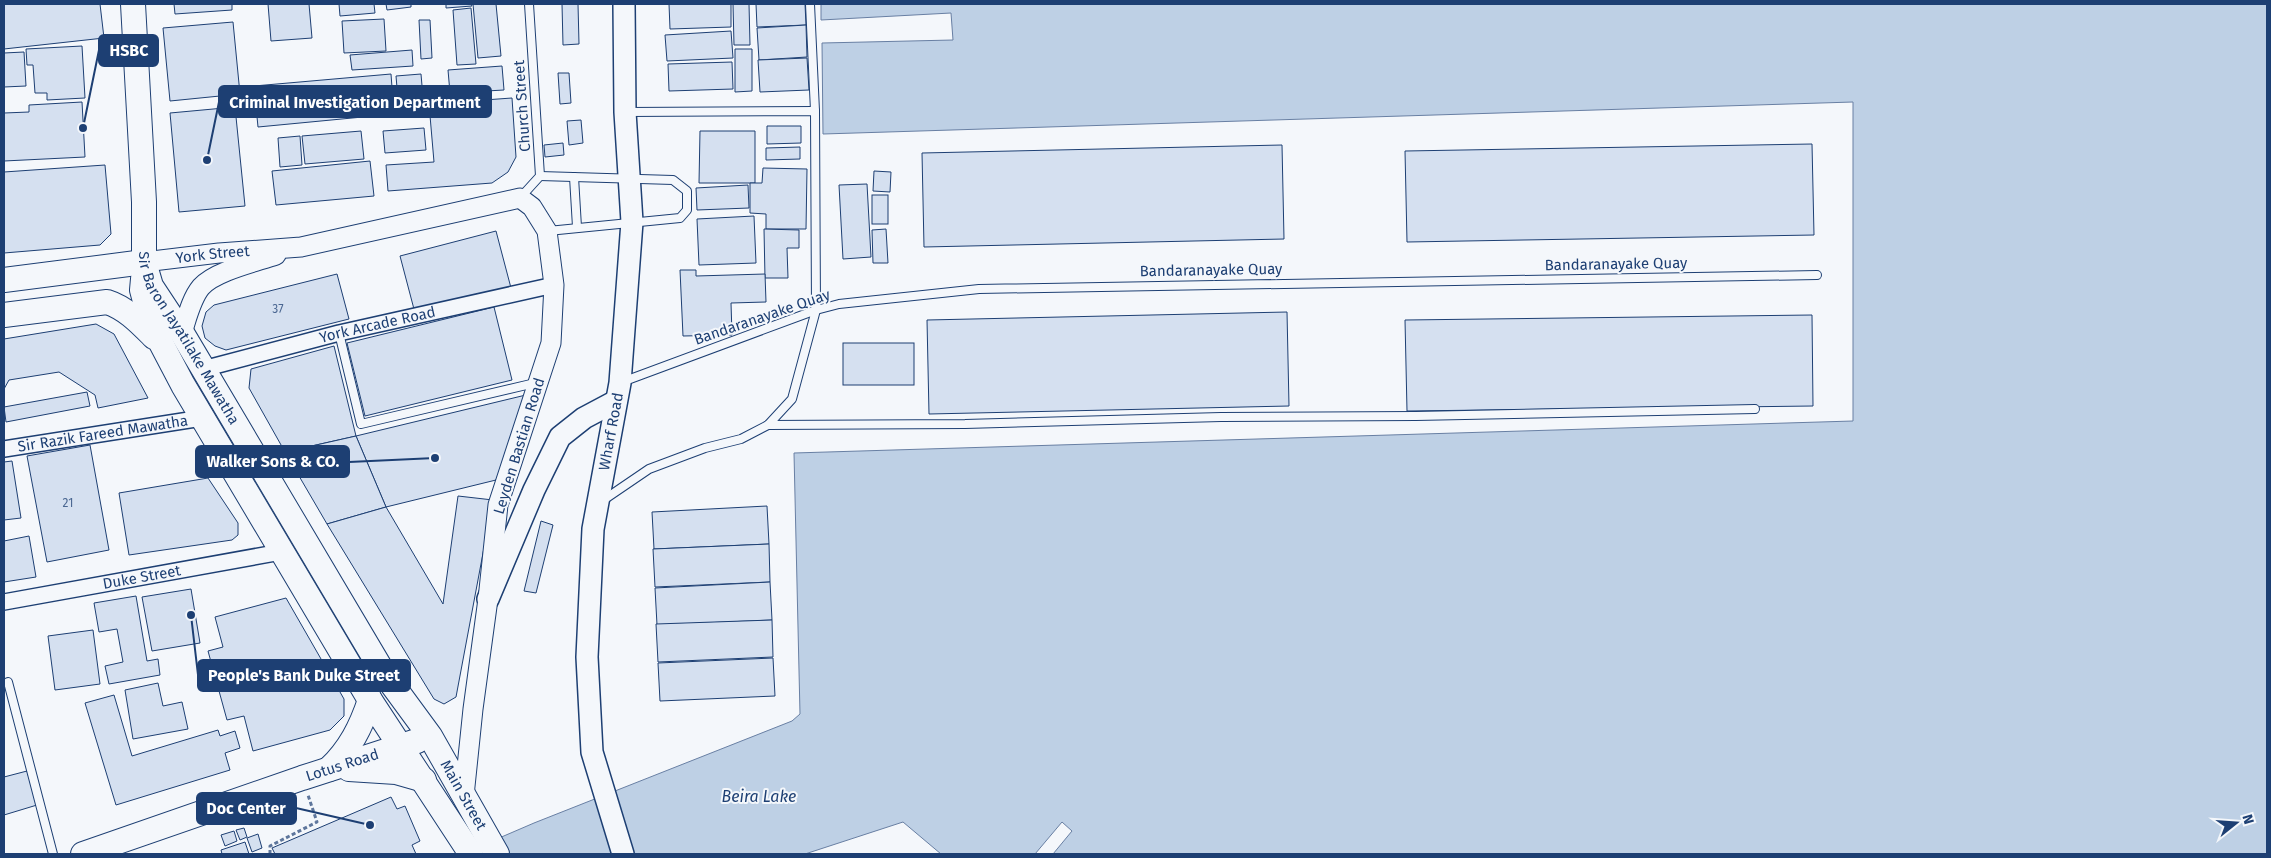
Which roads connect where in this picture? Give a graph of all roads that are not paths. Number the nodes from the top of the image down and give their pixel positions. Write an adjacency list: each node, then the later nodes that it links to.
1 (133, 4): 15 (main road, Sir Baron Jayatilake Mawatha)
2 (529, 4): 7 (lane, Church Street)
3 (624, 4): 6 (main road, Wharf Road)
4 (810, 4): 5 (lane)
5 (815, 111): 6 (lane); 19 (lane)
6 (625, 112): 9 (main road, Wharf Road)
7 (540, 176): 8 (lane); 10 (lane)
8 (574, 177): 9 (lane); 12 (lane)
9 (629, 177): 11 (main road, Wharf Road); 11 (lane)
10 (520, 198): 13 (street, Leyden Bastian Road); 14 (street, York Street)
11 (632, 222): 12 (lane); 26 (main road, Wharf Road)
12 (577, 227): 13 (lane)
13 (547, 231): 18 (street, Leyden Bastian Road)
14 (301, 247): 15 (street, York Street); 21 (street, York Street)
15 (144, 262): 17 (main road, York Street); 21 (main road, Sir Baron Jayatilake Mawatha); 23 (main road)
16 (1817, 275): 19 (lane, Bandaranayake Quay)
17 (4, 280)
18 (554, 285): 22 (street, York Arcade Road); 25 (street, Leyden Bastian Road)
19 (816, 310): 26 (lane, Bandaranayake Quay); 29 (lane)
20 (4, 316): 23 (main road)
21 (182, 333): 24 (main road, Sir Baron Jayatilake Mawatha)
22 (339, 333): 24 (street, York Arcade Road); 25 (lane)
23 (160, 344): 28 (main road, Sir Baron Jayatilake Mawatha)
24 (203, 369): 37 (main road, Sir Baron Jayatilake Mawatha)
25 (538, 382): 33 (street, Leyden Bastian Road)
26 (618, 392): 31 (main road, Wharf Road); 33 (main road)
27 (1755, 410): 29 (lane)
28 (202, 418): 30 (street, Sir Razik Fareed Mawatha); 32 (main road, Sir Baron Jayatilake Mawatha)
29 (768, 425): 31 (lane)
30 (4, 449)
31 (598, 504): 46 (main road, Wharf Road)
32 (281, 552): 34 (street, Duke Street); 36 (main road, Sir Baron Jayatilake Mawatha)
33 (488, 599): 41 (street, Leyden Bastian Road)
34 (4, 602)
35 (8, 682): 43 (lane)
36 (370, 700): 38 (main road, Sir Baron Jayatilake Mawatha); 39 (main road)
37 (430, 736): 38 (main road, Lotus Road); 41 (main road, Main Street)
38 (403, 747): 39 (main road, Lotus Road); 40 (main road, Main Street)
39 (329, 769): 40 (main road); 44 (main road, Lotus Road)
40 (424, 780): 42 (main road, Main Street)
41 (464, 796): 42 (main road, Main Street)
42 (472, 842): 45 (main road, Main Street)
43 (52, 854)
44 (83, 854)
45 (497, 854)
46 (623, 854)

